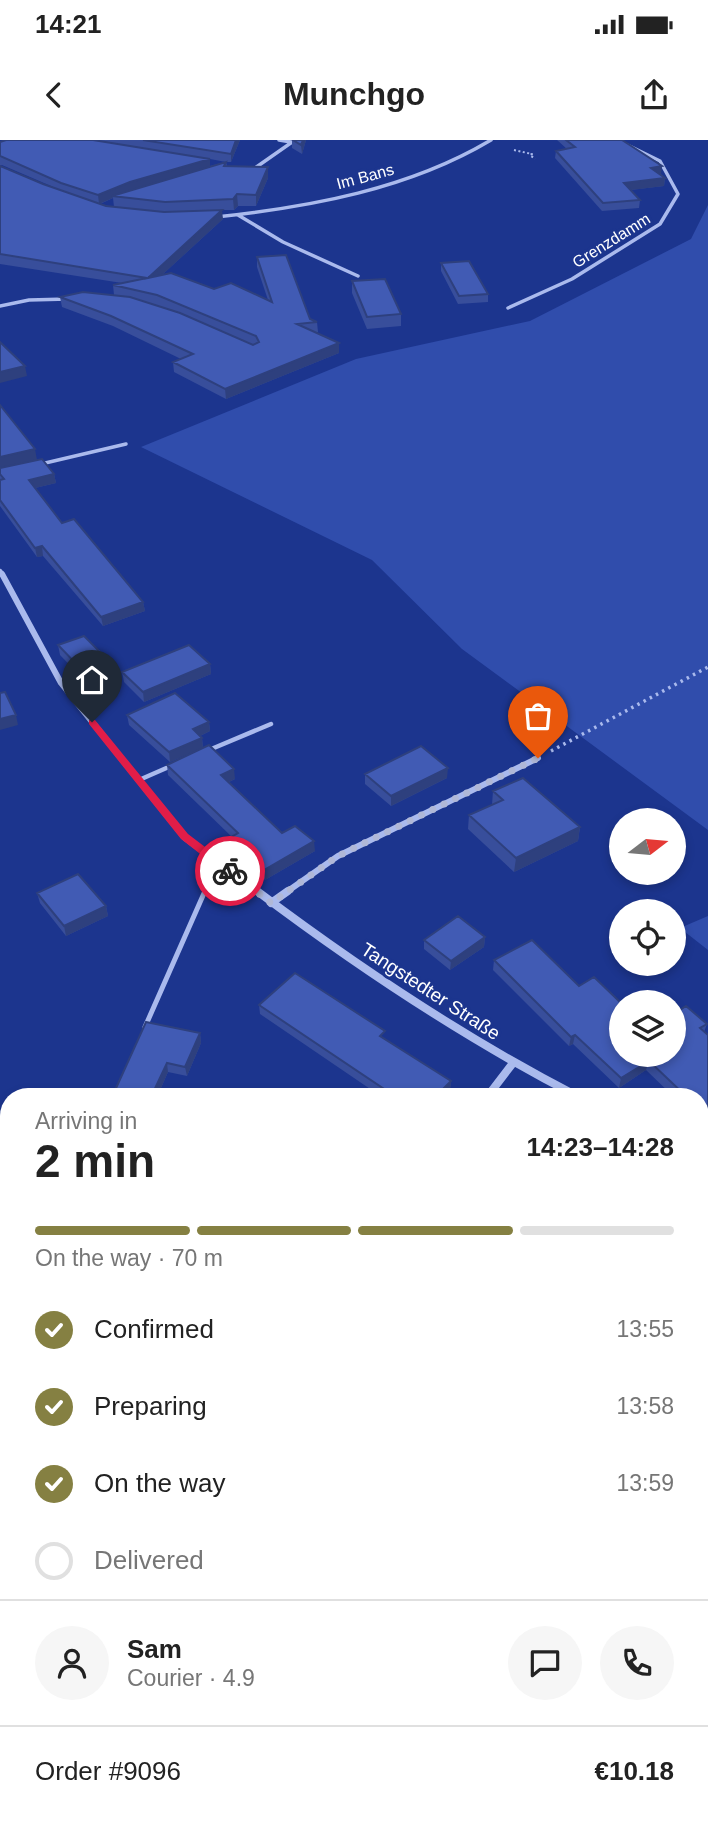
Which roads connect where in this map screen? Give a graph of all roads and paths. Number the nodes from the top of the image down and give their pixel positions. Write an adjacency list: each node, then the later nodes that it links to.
1 (279, 140): 4 (street)
2 (491, 140): 8 (street, Im Bans)
3 (617, 140): 13 (street, Grenzdamm)
4 (293, 141): 7 (street)
5 (514, 150): 6 (path)
6 (536, 159)
7 (244, 169)
8 (238, 215): 9 (street, Im Bans); 10 (street)
9 (211, 218)
10 (358, 276)
11 (71, 299): 12 (street)
12 (0, 306)
13 (509, 307)
14 (125, 444): 15 (lane)
15 (29, 466)
16 (0, 571): 22 (street, Tangstedter Straße)
17 (708, 667): 20 (path)
18 (271, 724): 19 (lane)
19 (199, 754)
20 (538, 758): 24 (street)
21 (174, 765): 22 (lane)
22 (139, 780): 23 (street, Tangstedter Straße)
23 (218, 863): 24 (street, Tangstedter Straße); 25 (lane)
24 (271, 903): 26 (street, Tangstedter Straße)
25 (141, 1035)
26 (513, 1063): 27 (street); 28 (street, Tangstedter Straße)
27 (493, 1088)
28 (562, 1088)

